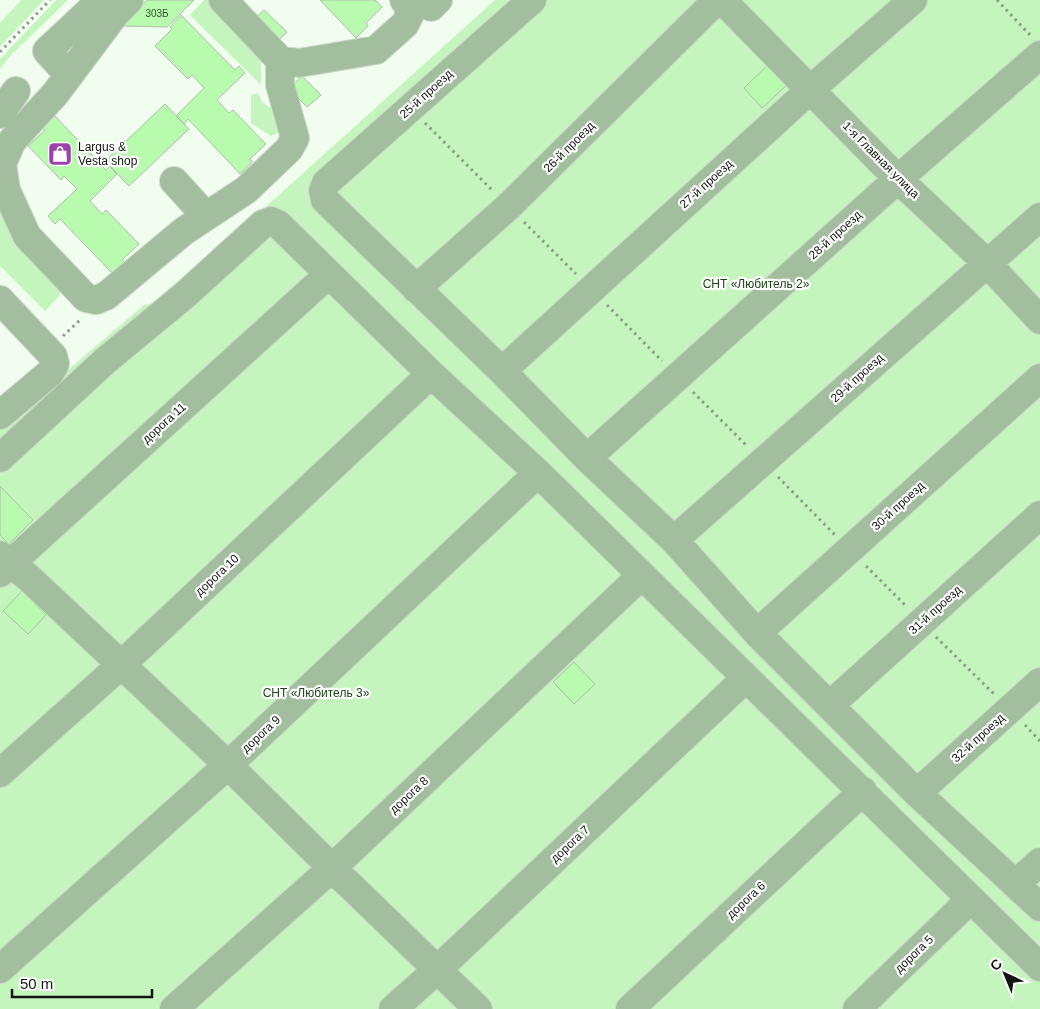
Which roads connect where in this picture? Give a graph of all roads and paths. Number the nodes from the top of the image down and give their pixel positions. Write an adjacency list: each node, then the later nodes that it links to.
1 (50, 0): 11 (path)
2 (223, 0): 12 (street)
3 (404, 0): 12 (street)
4 (532, 0): 15 (street, 25-й проезд)
5 (718, 0): 21 (street, 26-й проезд)
6 (722, 0): 13 (street, 1-я Главная улица)
7 (912, 0): 13 (street, 27-й проезд)
8 (997, 0): 10 (path)
9 (122, 7): 17 (street)
10 (1037, 47): 18 (street, 28-й проезд)
11 (0, 52)
12 (280, 60): 22 (street)
13 (811, 89): 18 (street, 1-я Главная улица); 27 (street, 27-й проезд)
14 (16, 90): 16 (street)
15 (410, 108): 21 (path); 26 (street, 25-й проезд)
16 (0, 114)
17 (1, 164): 20 (street)
18 (898, 179): 24 (street, 1-я Главная улица); 34 (street, 28-й проезд)
19 (174, 181): 22 (street)
20 (3, 193): 29 (street)
21 (508, 206): 26 (street, 26-й проезд); 27 (path)
22 (206, 216): 29 (street)
23 (1040, 217): 24 (street, 29-й проезд)
24 (986, 263): 30 (street, 1-я Главная улица); 39 (street, 29-й проезд)
25 (329, 274): 33 (street); 37 (street); 44 (street, дорога 11)
26 (416, 289): 32 (street)
27 (591, 289): 32 (street, 27-й проезд); 34 (path)
28 (0, 300): 31 (street)
29 (96, 300): 31 (path)
30 (1040, 320)
31 (47, 350): 36 (street)
32 (502, 371): 38 (street)
33 (431, 374): 40 (street); 48 (street, дорога 10)
34 (678, 377): 38 (street, 28-й проезд); 39 (path)
35 (1040, 378): 43 (street, 30-й проезд)
36 (0, 415)
37 (0, 458)
38 (587, 458): 42 (street)
39 (763, 462): 42 (street, 29-й проезд); 43 (path)
40 (538, 474): 45 (street); 54 (street, дорога 9)
41 (1040, 516): 46 (street, 31-й проезд)
42 (674, 540): 47 (street)
43 (850, 549): 46 (path); 47 (street, 30-й проезд)
44 (3, 564): 48 (street)
45 (641, 576): 49 (street); 59 (street, дорога 8)
46 (922, 622): 51 (street, 31-й проезд); 52 (path)
47 (757, 633): 51 (street)
48 (120, 665): 54 (street); 55 (street, дорога 10)
49 (746, 678): 56 (street); 65 (street, дорога 7)
50 (1040, 682): 52 (street, 32-й проезд)
51 (830, 705): 57 (street)
52 (1009, 710): 53 (path); 57 (street, 32-й проезд)
53 (1040, 741)
54 (228, 765): 59 (street); 64 (street, дорога 9)
55 (0, 773)
56 (863, 791): 61 (street); 69 (street, дорога 6)
57 (917, 793): 60 (street)
58 (1040, 862): 60 (street)
59 (332, 868): 65 (street); 66 (street, дорога 8)
60 (1015, 884): 62 (street)
61 (971, 898): 63 (street); 70 (street, дорога 5)
62 (1040, 907)
63 (1040, 966)
64 (0, 969)
65 (437, 970): 67 (street, дорога 7); 68 (street)
66 (174, 1009)
67 (393, 1009)
68 (478, 1009)
69 (630, 1009)
70 (857, 1009)

